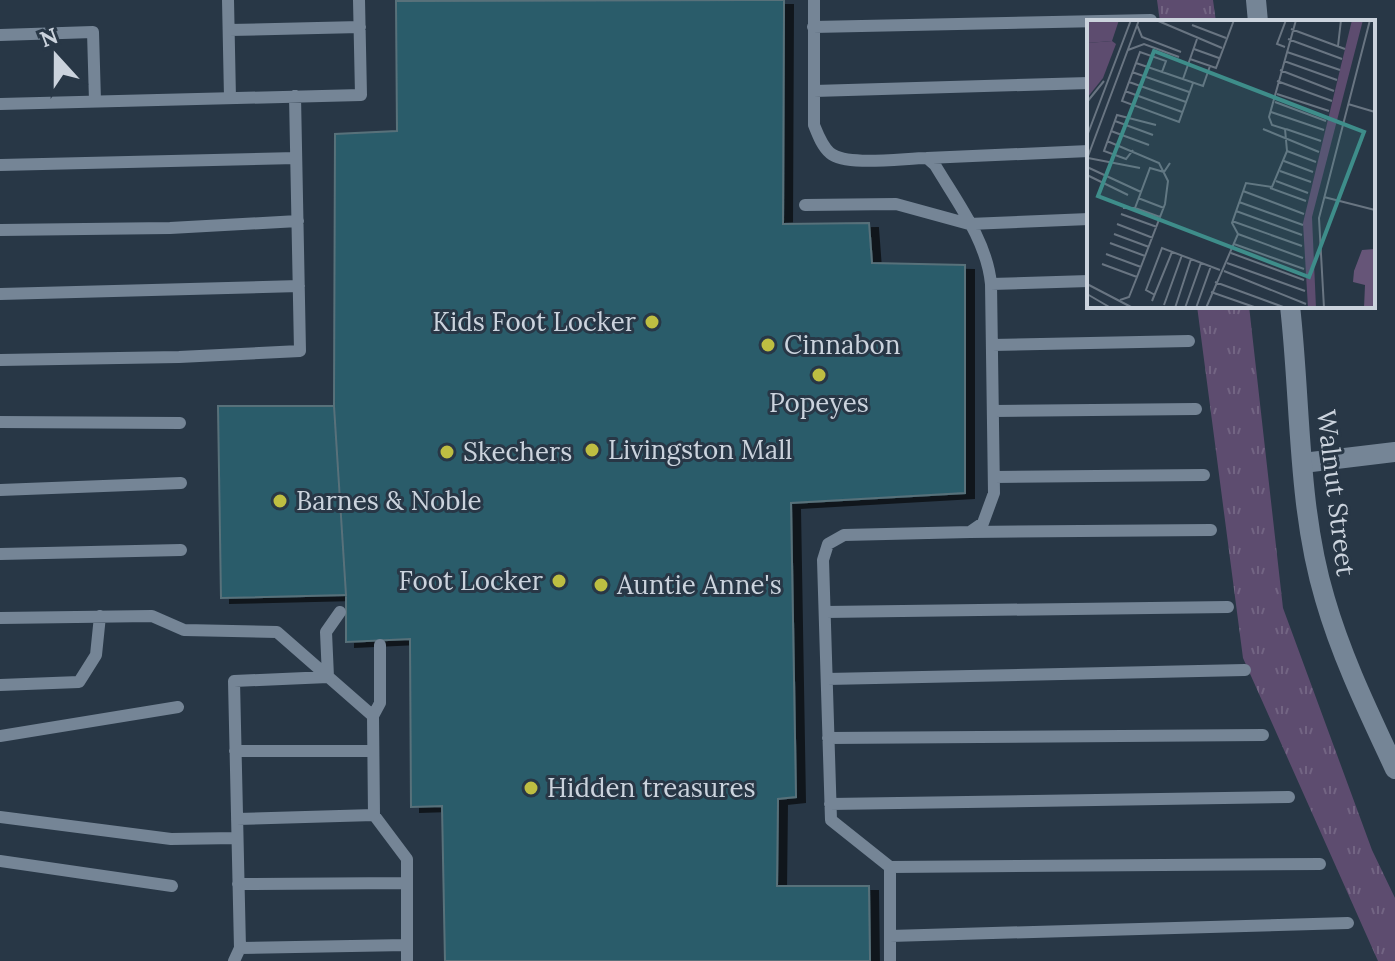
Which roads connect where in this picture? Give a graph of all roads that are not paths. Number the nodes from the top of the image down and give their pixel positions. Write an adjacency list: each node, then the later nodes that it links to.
1 (228, 0): 9 (lane)
2 (359, 0): 7 (lane)
3 (814, 0): 8 (lane)
4 (1256, 0): 5 (street)
5 (1258, 20)
6 (1087, 21): 8 (lane)
7 (360, 27): 9 (lane); 13 (lane)
8 (813, 27): 12 (lane)
9 (229, 30): 14 (lane)
10 (0, 35): 15 (lane)
11 (1087, 83): 12 (lane)
12 (814, 91): 19 (lane)
13 (295, 96): 14 (lane); 18 (lane)
14 (230, 98): 15 (lane)
15 (95, 101): 16 (lane)
16 (0, 104)
17 (1087, 151): 19 (lane)
18 (296, 158): 20 (lane); 23 (lane)
19 (927, 158): 24 (lane)
20 (0, 165)
21 (805, 205): 24 (lane)
22 (1087, 219): 24 (lane)
23 (298, 221): 25 (lane); 28 (lane)
24 (969, 224): 27 (lane)
25 (0, 230)
26 (1087, 281): 27 (lane)
27 (991, 284): 32 (lane)
28 (299, 286): 29 (lane); 33 (lane)
29 (0, 294)
30 (1290, 308): 39 (street, Walnut Street)
31 (1189, 341): 32 (lane)
32 (992, 345): 35 (lane)
33 (0, 360)
34 (1196, 409): 35 (lane)
35 (993, 411): 41 (lane)
36 (0, 422): 37 (lane)
37 (180, 423)
38 (1395, 452): 39 (street)
39 (1303, 463): 65 (street, Walnut Street)
40 (1204, 475): 41 (lane)
41 (994, 477): 45 (lane)
42 (181, 483): 43 (lane)
43 (0, 490)
44 (1211, 530): 45 (lane)
45 (970, 532): 50 (lane)
46 (181, 550): 47 (lane)
47 (0, 554)
48 (1228, 607): 50 (lane)
49 (340, 612): 55 (lane)
50 (825, 612): 56 (lane)
51 (100, 616): 52 (lane); 55 (lane); 57 (lane)
52 (0, 618)
53 (380, 645): 59 (lane)
54 (1245, 670): 56 (lane)
55 (328, 677): 59 (lane); 63 (lane)
56 (827, 679): 62 (lane)
57 (0, 685)
58 (178, 707): 61 (lane)
59 (373, 716): 64 (lane)
60 (1263, 735): 62 (lane)
61 (0, 736)
62 (828, 738): 67 (lane)
63 (235, 751): 64 (lane); 70 (lane)
64 (373, 751): 68 (lane)
65 (1395, 769)
66 (1289, 797): 67 (lane)
67 (830, 804): 74 (lane)
68 (374, 815): 70 (lane); 75 (lane)
69 (0, 817): 71 (lane)
70 (237, 819): 71 (lane)
71 (237, 838): 76 (lane)
72 (0, 861): 77 (lane)
73 (1320, 864): 74 (lane)
74 (890, 867): 79 (lane)
75 (407, 883): 76 (lane); 80 (lane)
76 (238, 884): 81 (lane)
77 (172, 886)
78 (1348, 923): 79 (lane)
79 (890, 936): 84 (lane)
80 (407, 945): 81 (lane); 83 (lane)
81 (240, 948): 82 (lane)
82 (234, 961)
83 (407, 961)
84 (890, 961)

